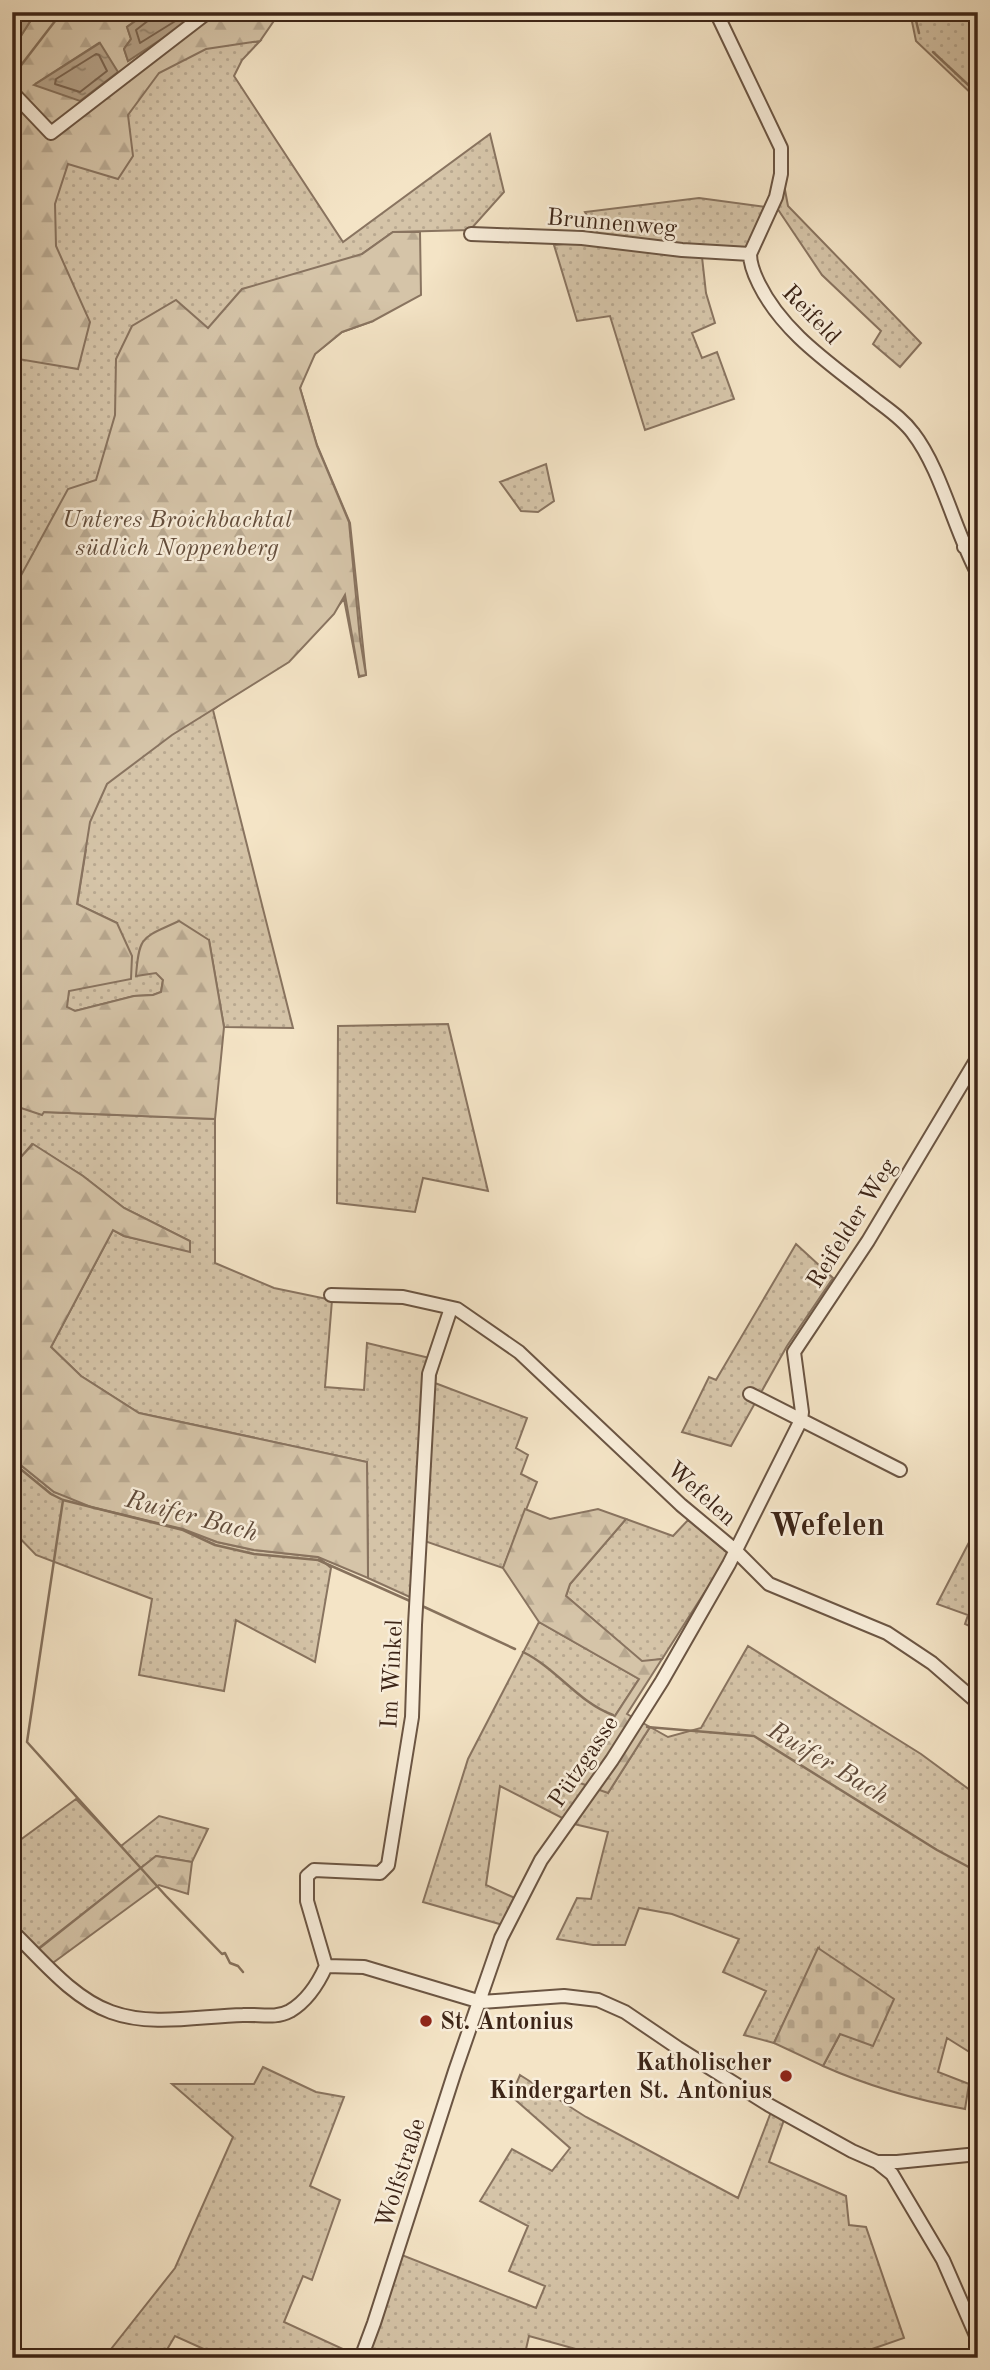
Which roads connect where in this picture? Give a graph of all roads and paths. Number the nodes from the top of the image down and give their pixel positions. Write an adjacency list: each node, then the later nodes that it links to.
1 (208, 12): 3 (street)
2 (716, 12): 5 (street)
3 (12, 92)
4 (471, 234): 5 (street, Brunnenweg)
5 (750, 254): 7 (street, Reifeld)
6 (978, 539): 7 (street)
7 (964, 547): 8 (street, Reifeld)
8 (978, 574)
9 (978, 1057): 13 (street, Reifelder Weg)
10 (331, 1295): 11 (street)
11 (451, 1307): 15 (street, Wefelen); 18 (street, Im Winkel)
12 (750, 1394): 13 (street)
13 (801, 1420): 14 (street); 15 (street)
14 (900, 1470)
15 (735, 1550): 16 (street, Wefelen); 19 (street, Pützgasse)
16 (978, 1703)
17 (12, 1931): 18 (street)
18 (326, 1966): 19 (street)
19 (481, 2001): 21 (street); 23 (street, Wolfstraße)
20 (978, 2154): 21 (street)
21 (877, 2162): 22 (street)
22 (978, 2340)
23 (361, 2358)

